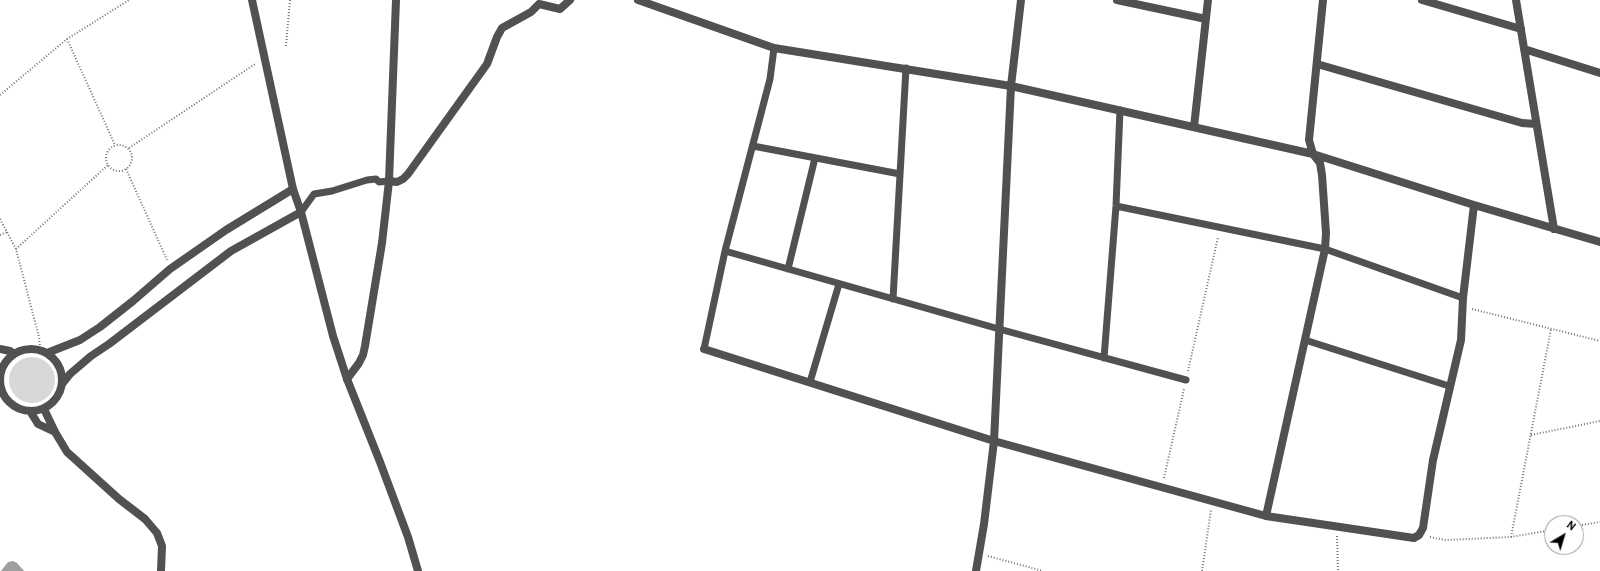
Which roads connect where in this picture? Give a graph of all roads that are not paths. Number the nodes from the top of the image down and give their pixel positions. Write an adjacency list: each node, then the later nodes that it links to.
1 (252, 0): 27 (street)
2 (396, 0): 26 (street)
3 (570, 0): 26 (street)
4 (638, 0): 13 (street)
5 (1021, 0): 18 (street)
6 (1208, 0): 11 (street)
7 (1323, 0): 15 (street)
8 (1422, 0): 12 (street)
9 (1516, 0): 12 (street)
10 (1122, 1): 11 (street)
11 (1206, 19): 21 (street)
12 (1521, 29): 14 (street)
13 (774, 48): 16 (street); 22 (lane)
14 (1524, 49): 17 (street); 20 (street)
15 (1316, 64): 20 (street); 23 (street)
16 (906, 68): 18 (street); 25 (lane)
17 (1600, 73)
18 (1011, 86): 19 (street); 39 (street)
19 (1120, 110): 21 (street); 29 (lane)
20 (1536, 124): 31 (street)
21 (1194, 127): 23 (street)
22 (753, 146): 24 (lane); 34 (lane)
23 (1313, 154): 28 (street); 33 (street)
24 (815, 158): 25 (lane); 35 (lane)
25 (900, 174): 38 (lane)
26 (389, 181): 30 (lane); 46 (street)
27 (293, 189): 30 (street); 44 (street)
28 (1474, 205): 31 (street); 37 (street)
29 (1116, 206): 33 (lane); 45 (lane)
30 (301, 212): 46 (street); 49 (street)
31 (1554, 229): 32 (street)
32 (1600, 242)
33 (1325, 249): 37 (lane); 40 (street)
34 (725, 251): 35 (lane); 42 (lane)
35 (788, 269): 36 (lane)
36 (839, 284): 38 (lane); 48 (lane)
37 (1463, 298): 50 (street)
38 (892, 299): 39 (lane)
39 (999, 329): 45 (lane); 54 (street)
40 (1305, 340): 50 (lane); 55 (street)
41 (0, 349): 43 (street)
42 (704, 349): 48 (street)
43 (14, 354): 44 (street); 52 (street)
44 (48, 354): 49 (street)
45 (1104, 358): 47 (lane)
46 (347, 379): 57 (street)
47 (1186, 380)
48 (810, 382): 54 (street)
49 (62, 384): 51 (street)
50 (1449, 386): 55 (street)
51 (44, 409): 52 (street); 53 (street)
52 (30, 412): 53 (street)
53 (55, 432): 56 (street)
54 (994, 441): 55 (street); 58 (street)
55 (1266, 516)
56 (161, 571)
57 (418, 571)
58 (976, 571)

